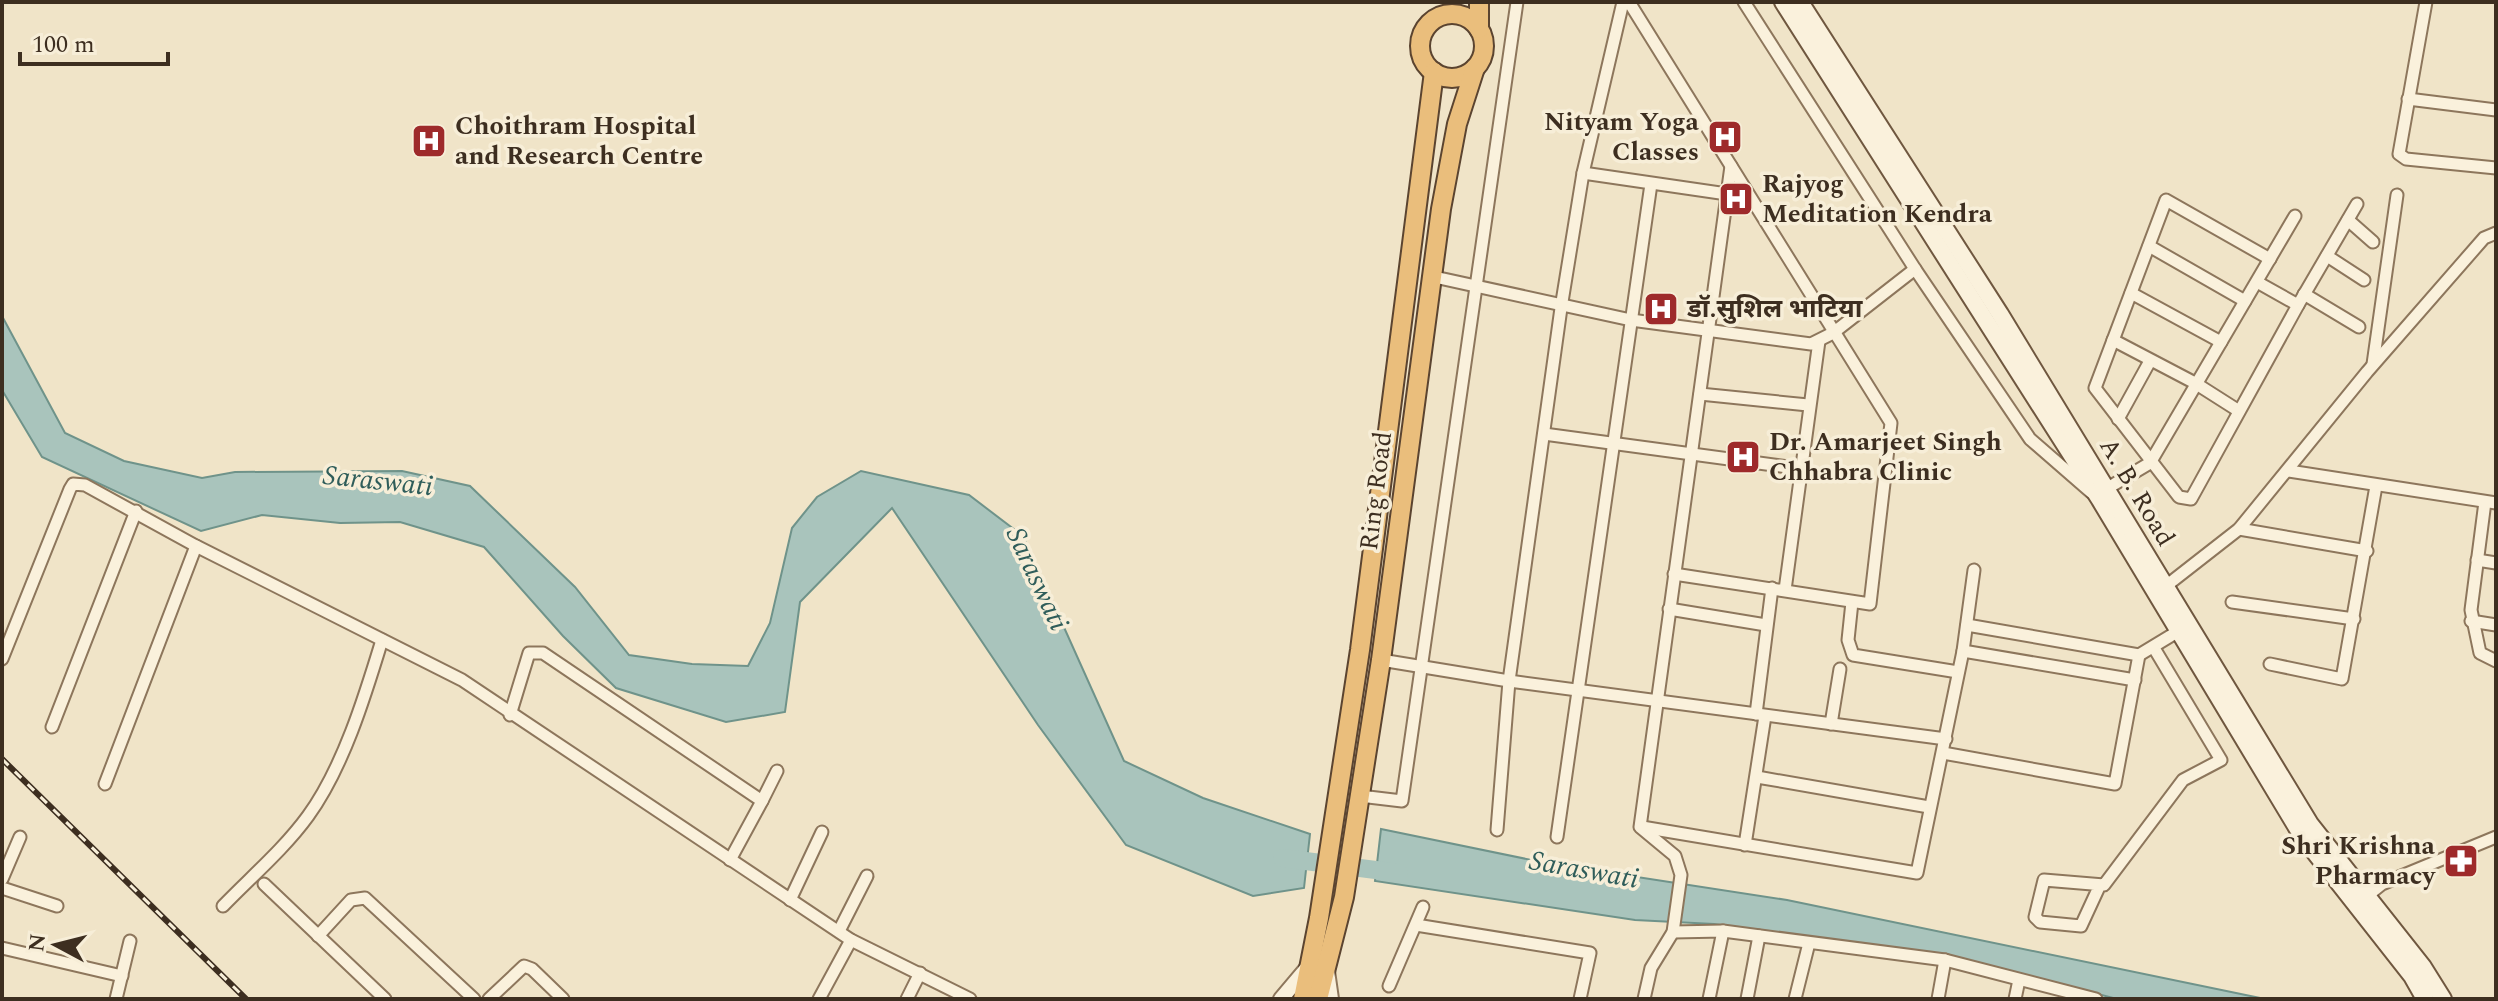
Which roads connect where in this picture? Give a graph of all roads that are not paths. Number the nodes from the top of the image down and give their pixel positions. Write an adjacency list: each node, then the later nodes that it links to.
1 (1479, 2): 10 (highway)
2 (1517, 2): 33 (street)
3 (1623, 2): 17 (street)
4 (1629, 2): 15 (street)
5 (1744, 2): 29 (street)
6 (1783, 2): 60 (main road, A. B. Road)
7 (1800, 2): 60 (main road, A. B. Road)
8 (2426, 2): 13 (street)
9 (1439, 10): 10 (highway); 12 (highway)
10 (1479, 29): 11 (highway)
11 (1475, 68): 12 (highway); 30 (highway, Ring Road)
12 (1434, 72): 128 (highway)
13 (2408, 99): 14 (street); 16 (street)
14 (2496, 110)
15 (1731, 166): 19 (street); 42 (street)
16 (2496, 168)
17 (1583, 173): 18 (street); 38 (street)
18 (1651, 184): 19 (street); 39 (street)
19 (1727, 194): 41 (street)
20 (2397, 195): 47 (street)
21 (2357, 204): 23 (street)
22 (2295, 216): 28 (street)
23 (2348, 220): 25 (street); 27 (street)
24 (2496, 233): 47 (street)
25 (2373, 242)
26 (2149, 246): 28 (street); 34 (street); 36 (street)
27 (2327, 256): 31 (street); 35 (street)
28 (2270, 259): 32 (street)
29 (1915, 269): 42 (street); 60 (street)
30 (1430, 276): 33 (street); 87 (highway, Ring Road)
31 (2364, 280)
32 (2257, 282): 36 (street); 37 (street)
33 (1478, 286): 38 (street); 90 (street)
34 (2131, 293): 43 (street); 45 (street)
35 (2304, 294): 37 (street); 40 (street)
36 (2245, 301): 45 (street)
37 (2298, 305): 51 (street)
38 (1561, 308): 39 (street); 53 (street)
39 (1631, 320): 41 (street); 54 (street)
40 (2359, 327)
41 (1711, 330): 44 (street); 49 (street)
42 (1833, 333): 44 (street); 73 (street)
43 (2113, 340): 46 (street); 52 (street)
44 (1819, 341): 50 (street)
45 (2221, 342): 48 (street)
46 (2150, 361): 48 (street); 52 (street)
47 (2373, 365): 58 (street)
48 (2195, 383): 51 (street); 56 (street)
49 (1700, 394): 50 (street); 55 (street)
50 (1808, 405): 57 (street)
51 (2239, 411): 56 (street)
52 (2118, 419): 56 (street)
53 (1544, 434): 54 (street); 94 (street)
54 (1613, 443): 55 (street); 95 (street)
55 (1690, 453): 57 (street); 69 (street)
56 (2150, 463): 60 (street)
57 (1803, 469): 72 (street)
58 (2289, 471): 59 (street); 63 (street)
59 (2376, 486): 61 (street); 65 (street)
60 (2101, 494): 70 (main road, A. B. Road); 81 (main road, A. B. Road)
61 (2491, 502): 66 (street)
62 (136, 511): 64 (street); 86 (street); 100 (street)
63 (2239, 529): 65 (street); 70 (street)
64 (196, 546): 82 (street); 105 (street)
65 (2367, 551): 76 (street)
66 (2477, 560): 67 (street); 77 (street)
67 (2496, 563)
68 (1974, 570): 79 (street)
69 (1674, 574): 71 (street); 75 (street)
70 (2166, 586): 119 (main road, A. B. Road)
71 (1772, 588): 72 (street); 78 (street)
72 (1785, 590): 73 (street)
73 (1852, 602): 92 (street)
74 (2232, 602): 76 (street)
75 (1669, 609): 78 (street); 96 (street)
76 (2354, 619): 89 (street)
77 (2471, 621): 80 (street); 88 (street)
78 (1766, 625): 98 (street)
79 (1967, 625): 84 (street); 85 (street)
80 (2496, 625)
81 (2177, 632): 83 (street); 119 (main road, A. B. Road)
82 (382, 640): 97 (street); 126 (street)
83 (2154, 648): 85 (street); 121 (street)
84 (1963, 651): 92 (street); 93 (street)
85 (2139, 655): 93 (street)
86 (2, 659)
87 (1381, 660): 90 (street); 106 (highway, Ring Road)
88 (2496, 661)
89 (2270, 664)
90 (1421, 669): 94 (street); 106 (street)
91 (1840, 669): 99 (street)
92 (1958, 672): 101 (street)
93 (2135, 680): 102 (street)
94 (1509, 681): 95 (street); 110 (street)
95 (1577, 690): 96 (street); 113 (street)
96 (1657, 701): 98 (street); 109 (street)
97 (510, 715): 107 (street); 116 (street)
98 (1760, 715): 99 (street); 104 (street)
99 (1831, 724): 101 (street)
100 (52, 727)
101 (1946, 739): 102 (street)
102 (1943, 753): 108 (street)
103 (777, 771): 107 (street)
104 (1757, 777): 108 (street); 115 (street)
105 (105, 784)
106 (1360, 796): 128 (highway, Ring Road)
107 (762, 801): 116 (street)
108 (1929, 807): 115 (street)
109 (1640, 827): 115 (street); 132 (street)
110 (1497, 830)
111 (822, 832): 124 (street)
112 (20, 837): 118 (street)
113 (1557, 837)
114 (2496, 837): 123 (street)
115 (1745, 845)
116 (730, 860): 124 (street)
117 (867, 876): 130 (street)
118 (2, 879)
119 (2347, 883): 123 (main road, A. B. Road); 166 (main road, A. B. Road)
120 (264, 884): 133 (street)
121 (2099, 887): 121 (street)
122 (2, 888): 125 (street)
123 (2367, 896): 167 (main road, A. B. Road)
124 (790, 900): 130 (street)
125 (57, 906)
126 (223, 906)
127 (1423, 907): 129 (street)
128 (1328, 920): 140 (highway)
129 (1416, 925): 144 (street); 158 (street)
130 (839, 931): 135 (street)
131 (1723, 931): 132 (street); 134 (street); 160 (street)
132 (1673, 932): 159 (street)
133 (318, 936): 147 (street); 148 (street)
134 (1759, 936): 137 (street); 161 (street)
135 (851, 940): 141 (street); 151 (street)
136 (130, 941): 142 (street)
137 (1809, 943): 139 (street); 162 (street)
138 (2, 948): 142 (street)
139 (1945, 960): 143 (street); 163 (street)
140 (1317, 969): 154 (street); 155 (highway); 156 (highway); 157 (street)
141 (920, 973): 152 (street); 153 (street)
142 (122, 976): 146 (street)
143 (2019, 980): 145 (street); 164 (street)
144 (1389, 986)
145 (2082, 997): 165 (street)
146 (116, 999)
147 (385, 999)
148 (474, 999)
149 (489, 999): 150 (street)
150 (563, 999)
151 (819, 999)
152 (907, 999)
153 (970, 999)
154 (1281, 999)
155 (1303, 999)
156 (1318, 999)
157 (1331, 999)
158 (1580, 999)
159 (1644, 999)
160 (1709, 999)
161 (1747, 999)
162 (1795, 999)
163 (1938, 999)
164 (2015, 999)
165 (2096, 999)
166 (2425, 999)
167 (2443, 999)

